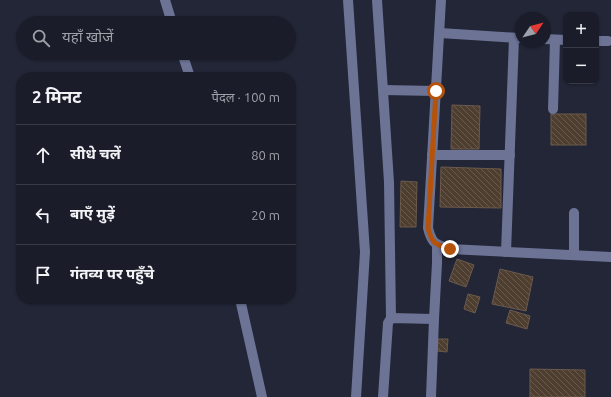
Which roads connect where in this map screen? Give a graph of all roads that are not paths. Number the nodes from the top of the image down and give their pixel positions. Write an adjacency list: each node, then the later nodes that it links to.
1 (165, 0): 5 (street)
2 (348, 0): 30 (street)
3 (377, 0): 16 (street)
4 (441, 0): 6 (street)
5 (170, 16)
6 (440, 33): 7 (street); 17 (street)
7 (515, 38)
8 (551, 39): 9 (street)
9 (563, 40)
10 (599, 41): 11 (street)
11 (608, 42)
12 (517, 48): 20 (street)
13 (550, 48): 18 (street)
14 (184, 60): 15 (street)
15 (188, 72)
16 (383, 90): 17 (street); 27 (street)
17 (436, 91): 19 (street)
18 (553, 109)
19 (432, 155): 20 (street); 22 (street)
20 (510, 155): 23 (street)
21 (574, 213): 24 (street)
22 (437, 245): 23 (street); 28 (street)
23 (506, 252): 24 (street)
24 (574, 255): 25 (street)
25 (611, 257)
26 (241, 304): 29 (street)
27 (391, 318): 28 (street); 31 (street)
28 (434, 319): 32 (street)
29 (262, 397)
30 (356, 397)
31 (383, 397)
32 (432, 397)

